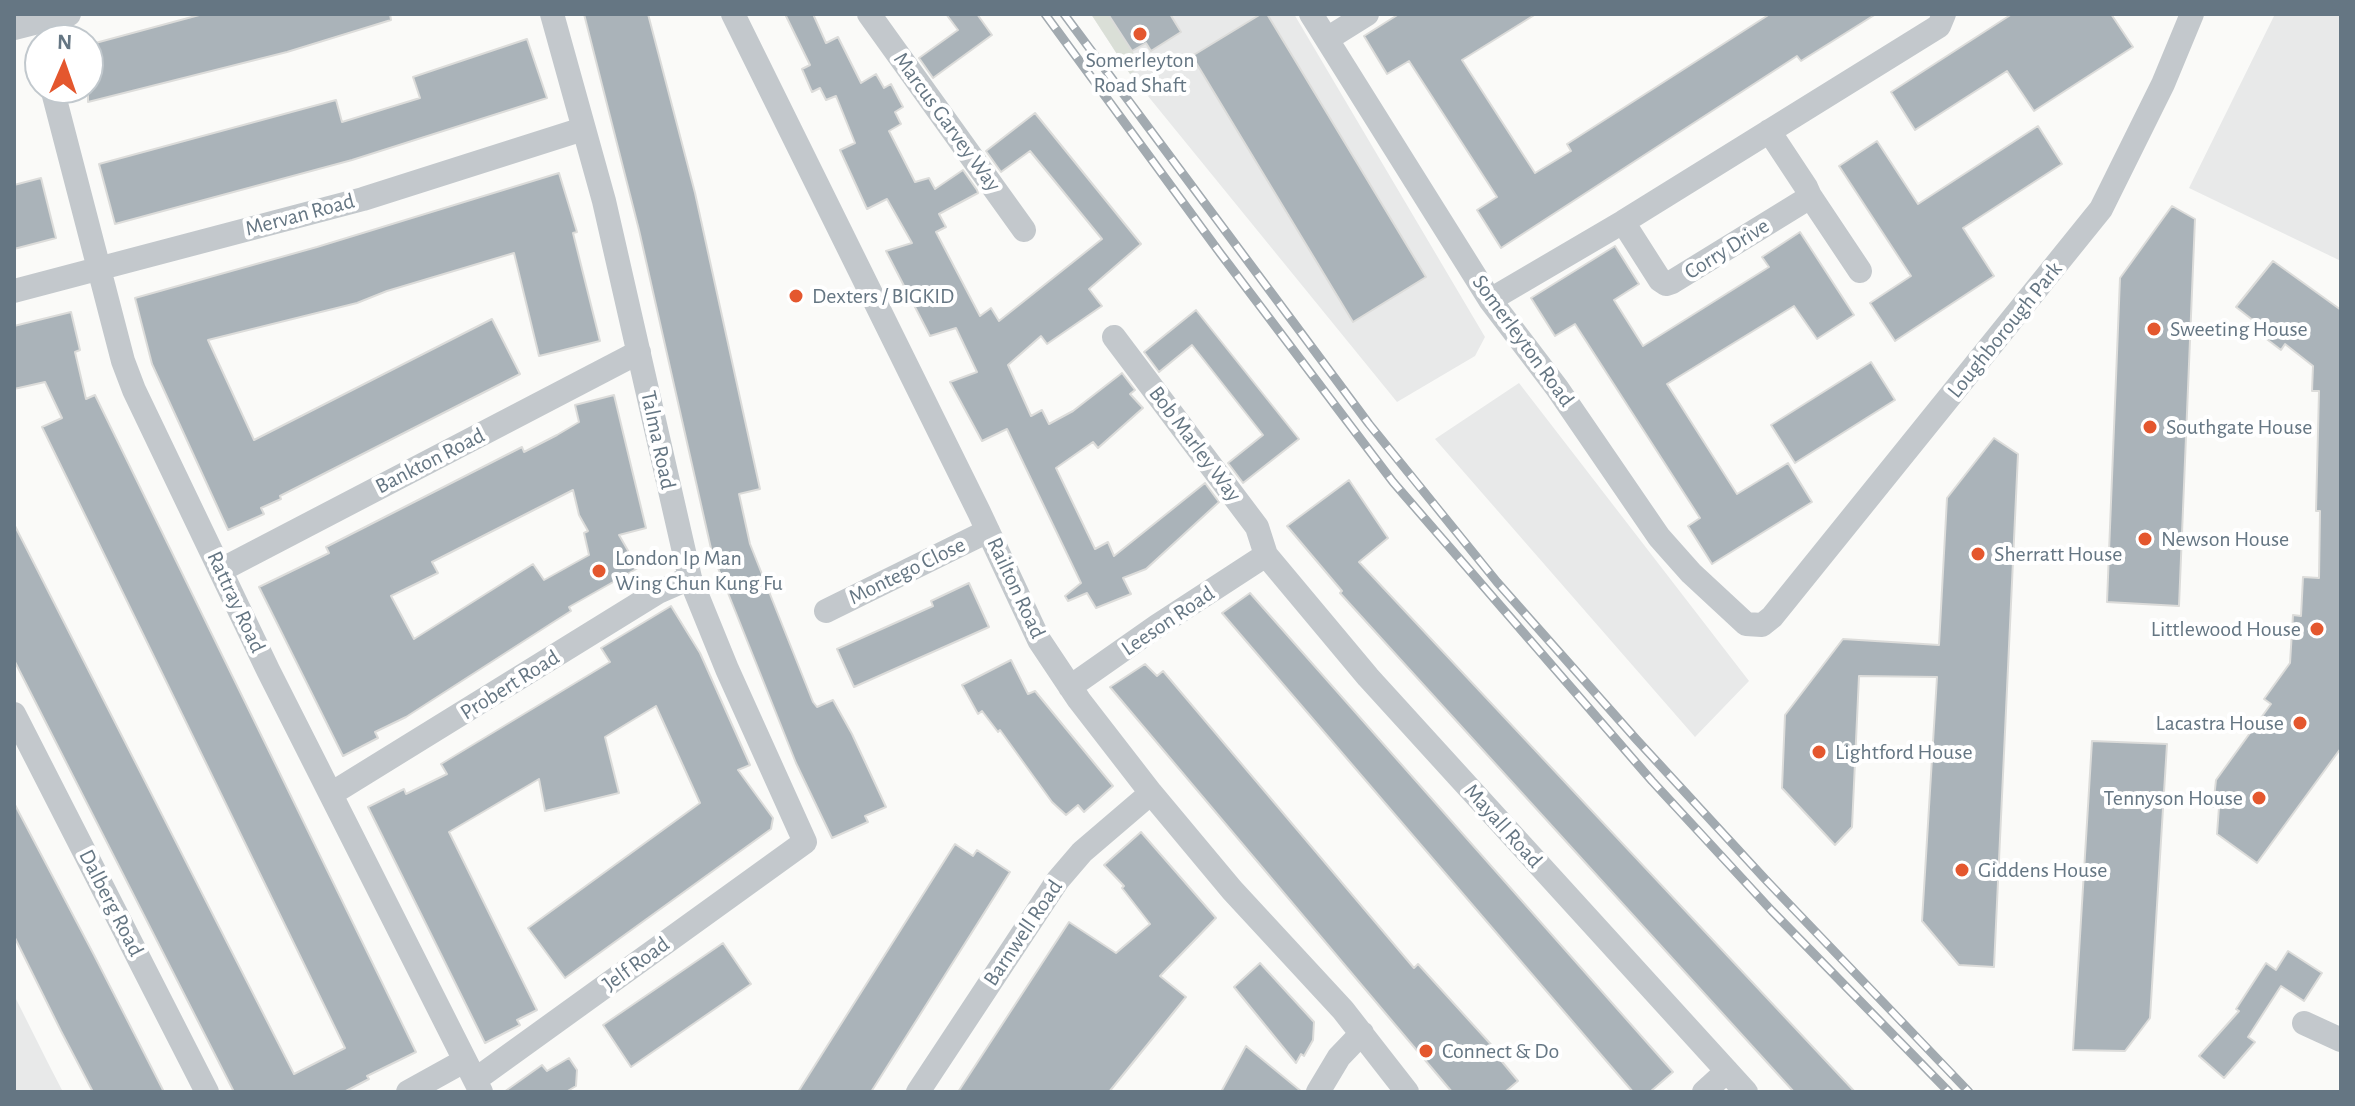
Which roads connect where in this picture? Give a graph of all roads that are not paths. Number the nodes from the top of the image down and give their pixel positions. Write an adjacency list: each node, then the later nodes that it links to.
1 (69, 14): 9 (street)
2 (552, 14): 12 (street, Talma Road)
3 (733, 14): 23 (street, Railton Road)
4 (869, 14): 16 (street, Marcus Garvey Way)
5 (1311, 14): 10 (street, Somerleyton Road)
6 (1367, 14): 10 (street)
7 (1944, 14): 13 (street)
8 (2192, 14): 28 (street, Loughborough Park)
9 (39, 24)
10 (1327, 39): 20 (street, Somerleyton Road)
11 (56, 104): 17 (street, Rattray Road)
12 (583, 129): 17 (street, Mervan Road); 22 (street, Talma Road)
13 (1769, 131): 14 (street); 15 (street)
14 (1810, 196): 15 (street, Corry Drive); 18 (street)
15 (1623, 222): 20 (street)
16 (1024, 230)
17 (99, 269): 19 (street, Mervan Road); 25 (street, Rattray Road)
18 (1860, 271)
19 (14, 291)
20 (1490, 300): 28 (street, Somerleyton Road)
21 (1114, 337): 24 (street, Bob Marley Way)
22 (639, 352): 25 (street, Bankton Road); 26 (street, Talma Road)
23 (988, 531): 27 (street, Montego Close); 29 (street, Railton Road)
24 (1266, 555): 29 (street, Leeson Road); 37 (street, Mayall Road)
25 (221, 570): 32 (street, Rattray Road)
26 (690, 578): 32 (street, Probert Road); 33 (street, Talma Road)
27 (826, 611)
28 (1772, 617)
29 (1070, 687): 31 (street, Railton Road)
30 (14, 714): 39 (street, Dalberg Road)
31 (1151, 793): 35 (street, Railton Road); 41 (street, Barnwell Road)
32 (331, 794): 38 (street, Rattray Road)
33 (798, 848): 38 (street, Jelf Road)
34 (2304, 1023): 36 (street)
35 (1362, 1033): 42 (street); 43 (street, Railton Road)
36 (2341, 1040)
37 (1727, 1071): 44 (street); 45 (street, Mayall Road)
38 (473, 1078): 40 (street, Jelf Road)
39 (207, 1092)
40 (408, 1092)
41 (918, 1092)
42 (1318, 1092)
43 (1407, 1092)
44 (1704, 1092)
45 (1746, 1092)

